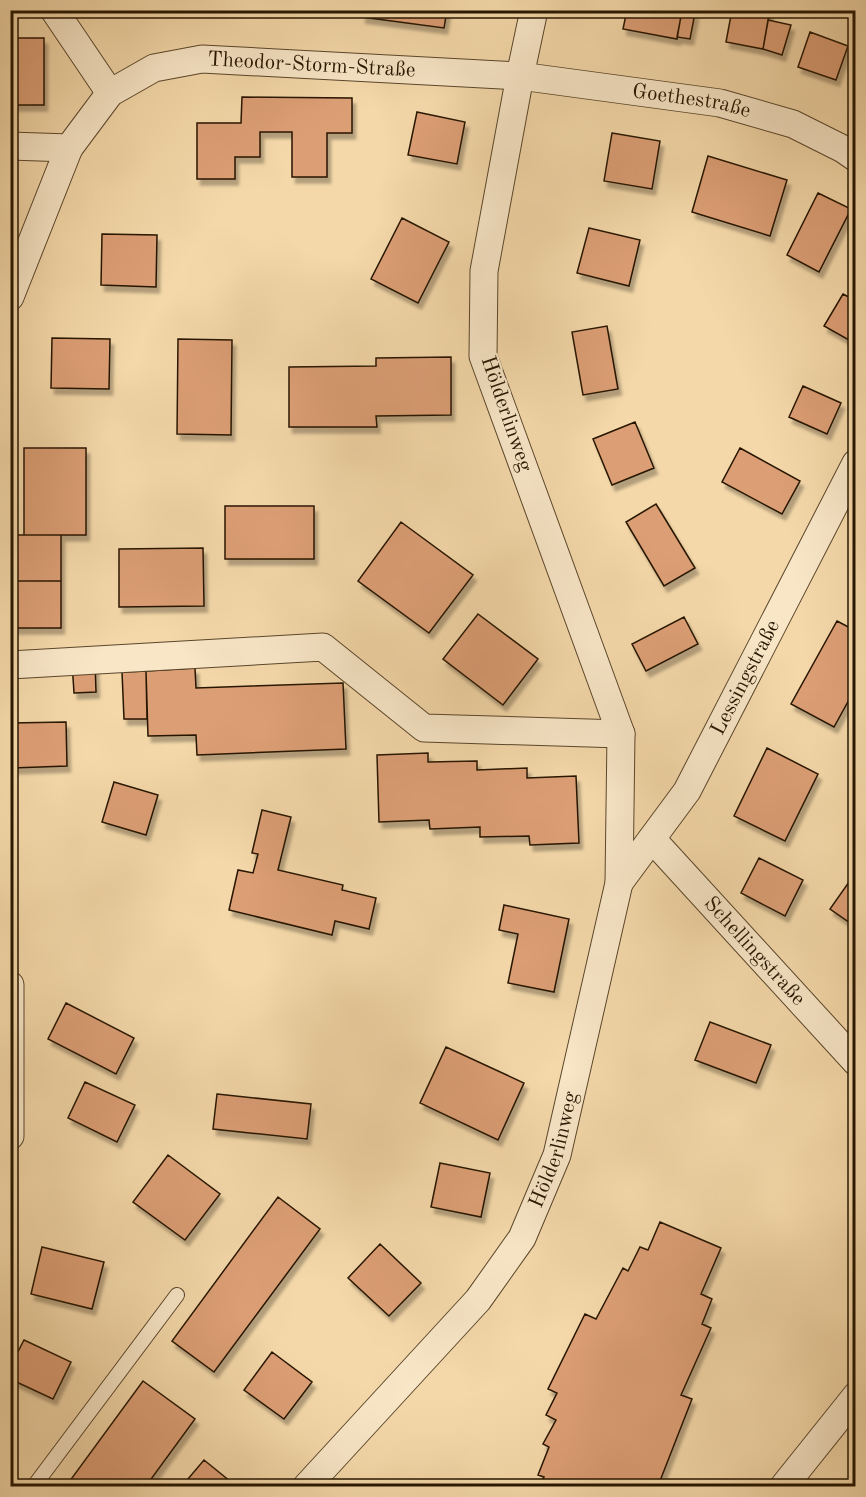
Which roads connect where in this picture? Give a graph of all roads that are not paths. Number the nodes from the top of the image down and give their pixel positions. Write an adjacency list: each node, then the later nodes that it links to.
1 (54, 10): 4 (street)
2 (534, 10): 3 (street, Hölderlinweg)
3 (520, 76): 4 (street, Theodor-Storm-Straße); 7 (street, Goethestraße); 11 (street, Hölderlinweg)
4 (110, 93): 6 (street, Theodor-Storm-Straße)
5 (10, 146): 6 (street)
6 (69, 148): 8 (street, Theodor-Storm-Straße)
7 (855, 158)
8 (10, 297)
9 (855, 463): 12 (street, Lessingstraße)
10 (10, 665): 11 (street)
11 (621, 734): 13 (street, Hölderlinweg)
12 (652, 839): 13 (street, Lessingstraße); 15 (street, Schellingstraße)
13 (619, 884): 20 (street, Hölderlinweg)
14 (10, 985): 16 (street)
15 (855, 1062)
16 (10, 1136)
17 (177, 1295): 19 (lane)
18 (855, 1396): 21 (street)
19 (34, 1486)
20 (307, 1486)
21 (784, 1486)

